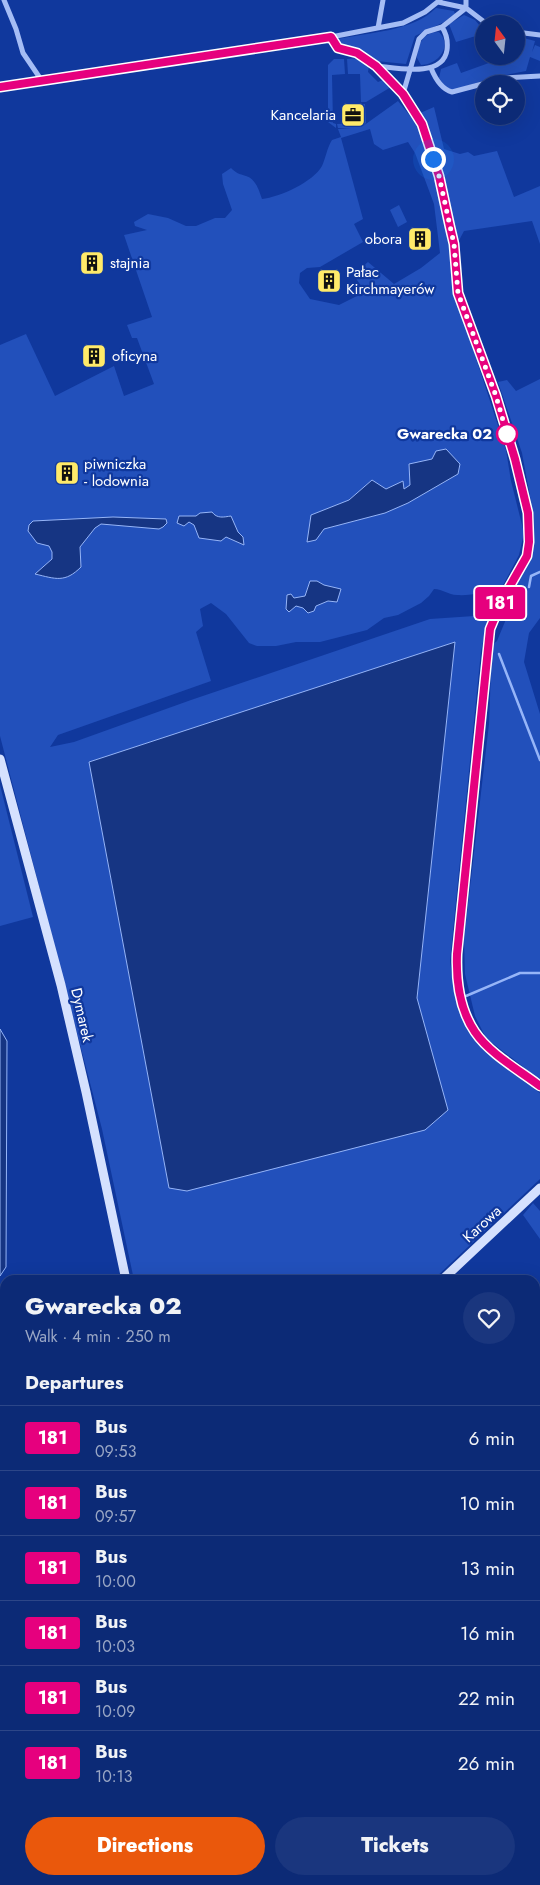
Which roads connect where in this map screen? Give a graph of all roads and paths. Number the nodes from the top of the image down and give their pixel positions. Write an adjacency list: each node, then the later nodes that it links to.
1 (4, 0): 16 (street)
2 (383, 0): 8 (street)
3 (466, 0): 5 (street)
4 (439, 1): 5 (street); 8 (street)
5 (466, 8): 6 (street); 7 (street)
6 (475, 15)
7 (442, 27): 13 (street); 14 (street)
8 (378, 28): 11 (street)
9 (525, 33): 10 (street)
10 (540, 35)
11 (331, 37): 12 (street); 16 (street)
12 (376, 66): 14 (street); 18 (street)
13 (431, 68): 14 (street); 15 (street)
14 (410, 69): 18 (street)
15 (540, 76)
16 (42, 81): 17 (street)
17 (0, 87)
18 (403, 94): 20 (street)
19 (0, 759): 22 (street, Dymarek)
20 (540, 1086)
21 (540, 1188): 23 (street, Karowa)
22 (125, 1275)
23 (447, 1275)

